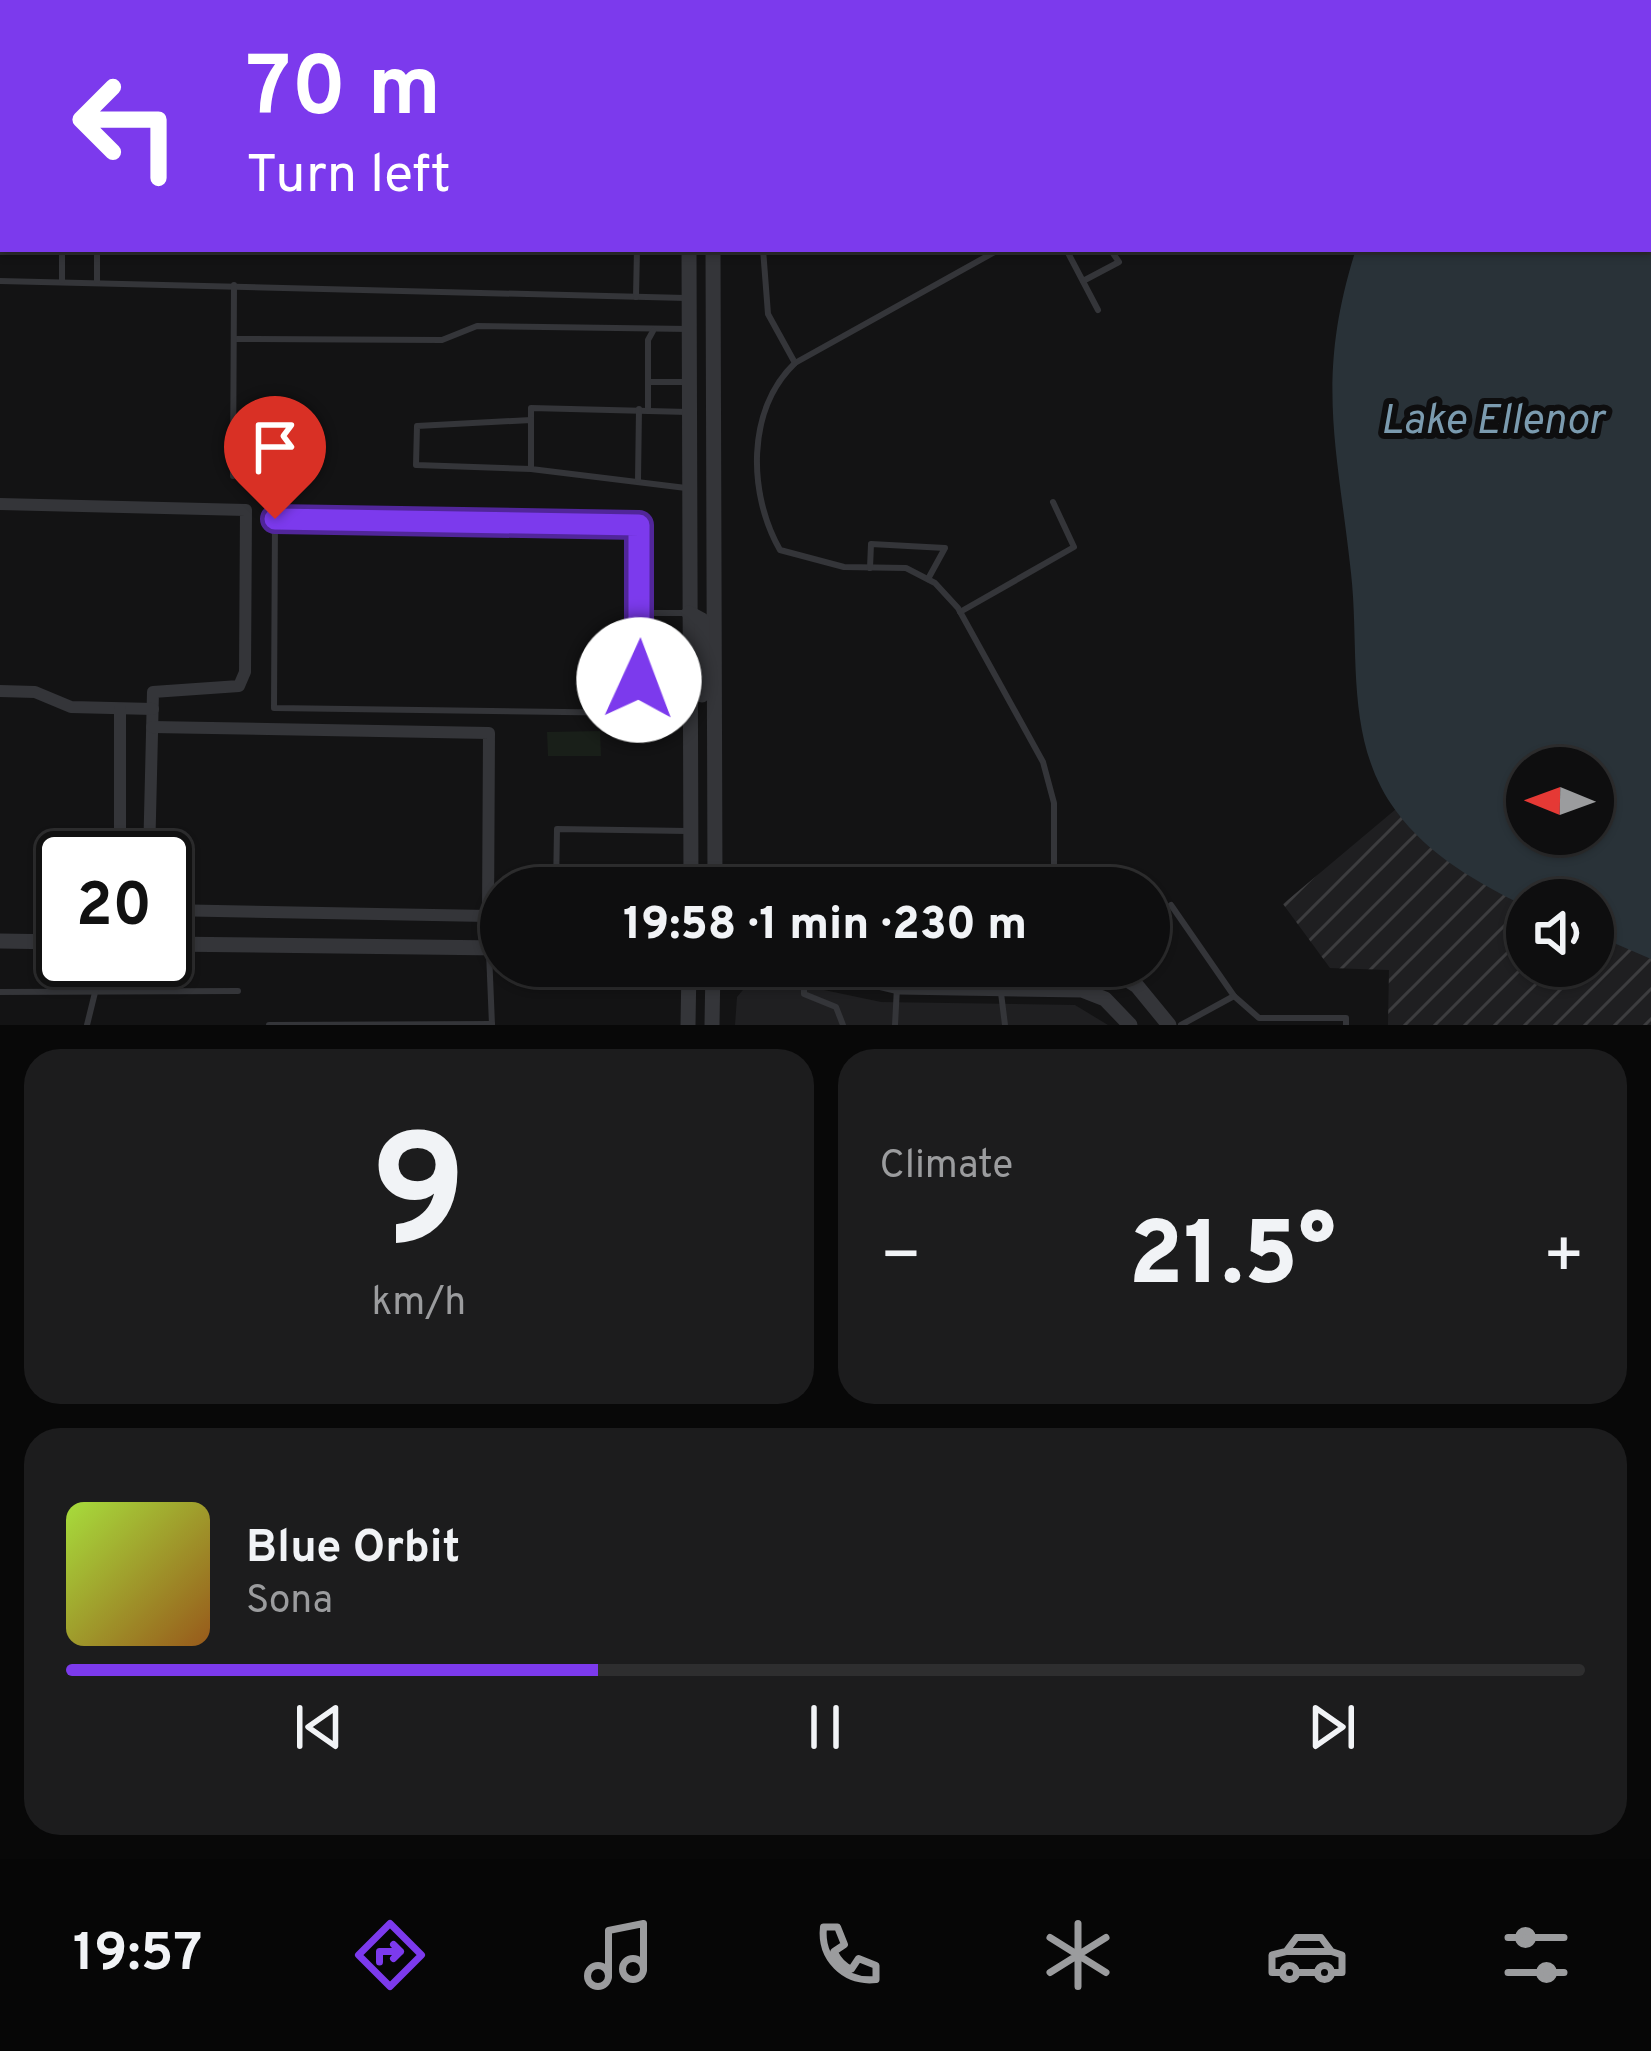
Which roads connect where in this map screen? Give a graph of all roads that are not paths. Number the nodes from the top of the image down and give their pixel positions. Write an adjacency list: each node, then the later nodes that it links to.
1 (62, 252): 11 (lane)
2 (97, 252): 12 (lane)
3 (637, 252): 15 (lane)
4 (689, 252): 16 (street)
5 (713, 252): 22 (street)
6 (763, 252): 21 (lane)
7 (995, 252): 21 (lane)
8 (1068, 252): 13 (lane)
9 (1111, 252): 13 (lane)
10 (0, 281): 11 (lane)
11 (62, 281): 12 (lane)
12 (97, 281): 14 (lane)
13 (1083, 281): 17 (lane)
14 (234, 285): 15 (lane); 20 (lane)
15 (636, 297): 16 (lane)
16 (689, 298): 19 (street); 22 (street)
17 (1098, 310)
18 (654, 329): 19 (lane); 20 (lane); 23 (lane)
19 (689, 329): 24 (street)
20 (234, 339): 29 (lane)
21 (795, 363): 34 (lane)
22 (713, 370): 42 (street)
23 (647, 382): 24 (lane); 25 (lane)
24 (689, 382): 26 (street)
25 (644, 409): 26 (lane); 27 (lane); 30 (lane)
26 (689, 412): 31 (street)
27 (531, 420): 28 (lane); 28 (lane)
28 (531, 469): 30 (lane)
29 (233, 476)
30 (638, 480): 31 (lane)
31 (689, 488): 38 (street)
32 (1053, 502): 36 (lane)
33 (0, 505): 41 (street)
34 (870, 568): 35 (lane); 35 (lane)
35 (928, 579): 36 (lane)
36 (961, 612): 50 (lane)
37 (642, 613): 37 (lane); 38 (lane)
38 (689, 613): 42 (street); 46 (street)
39 (0, 692): 40 (street)
40 (120, 709): 41 (street); 44 (street)
41 (153, 709): 43 (street)
42 (712, 719): 49 (street)
43 (152, 727): 45 (street); 52 (street)
44 (119, 831)
45 (150, 831)
46 (691, 831): 47 (lane); 48 (street)
47 (557, 867)
48 (691, 867)
49 (715, 867)
50 (1054, 867)
51 (1172, 905): 69 (lane)
52 (192, 911)
53 (0, 941): 54 (street)
54 (36, 942)
55 (192, 944): 56 (street)
56 (480, 948)
57 (100, 987): 68 (lane)
58 (493, 987): 73 (lane)
59 (689, 987): 74 (street)
60 (713, 987): 75 (street)
61 (805, 987): 70 (lane)
62 (897, 987): 76 (lane)
63 (1001, 987): 77 (lane)
64 (1056, 987): 78 (street)
65 (1139, 987): 79 (street)
66 (238, 991): 68 (lane)
67 (0, 992): 68 (lane)
68 (99, 992): 71 (lane)
69 (1234, 996): 80 (lane); 81 (lane)
70 (843, 1024)
71 (87, 1025)
72 (269, 1025): 73 (lane)
73 (492, 1025)
74 (688, 1025)
75 (712, 1025)
76 (895, 1025)
77 (1004, 1025)
78 (1130, 1025)
79 (1169, 1025)
80 (1181, 1025)
81 (1346, 1025)

